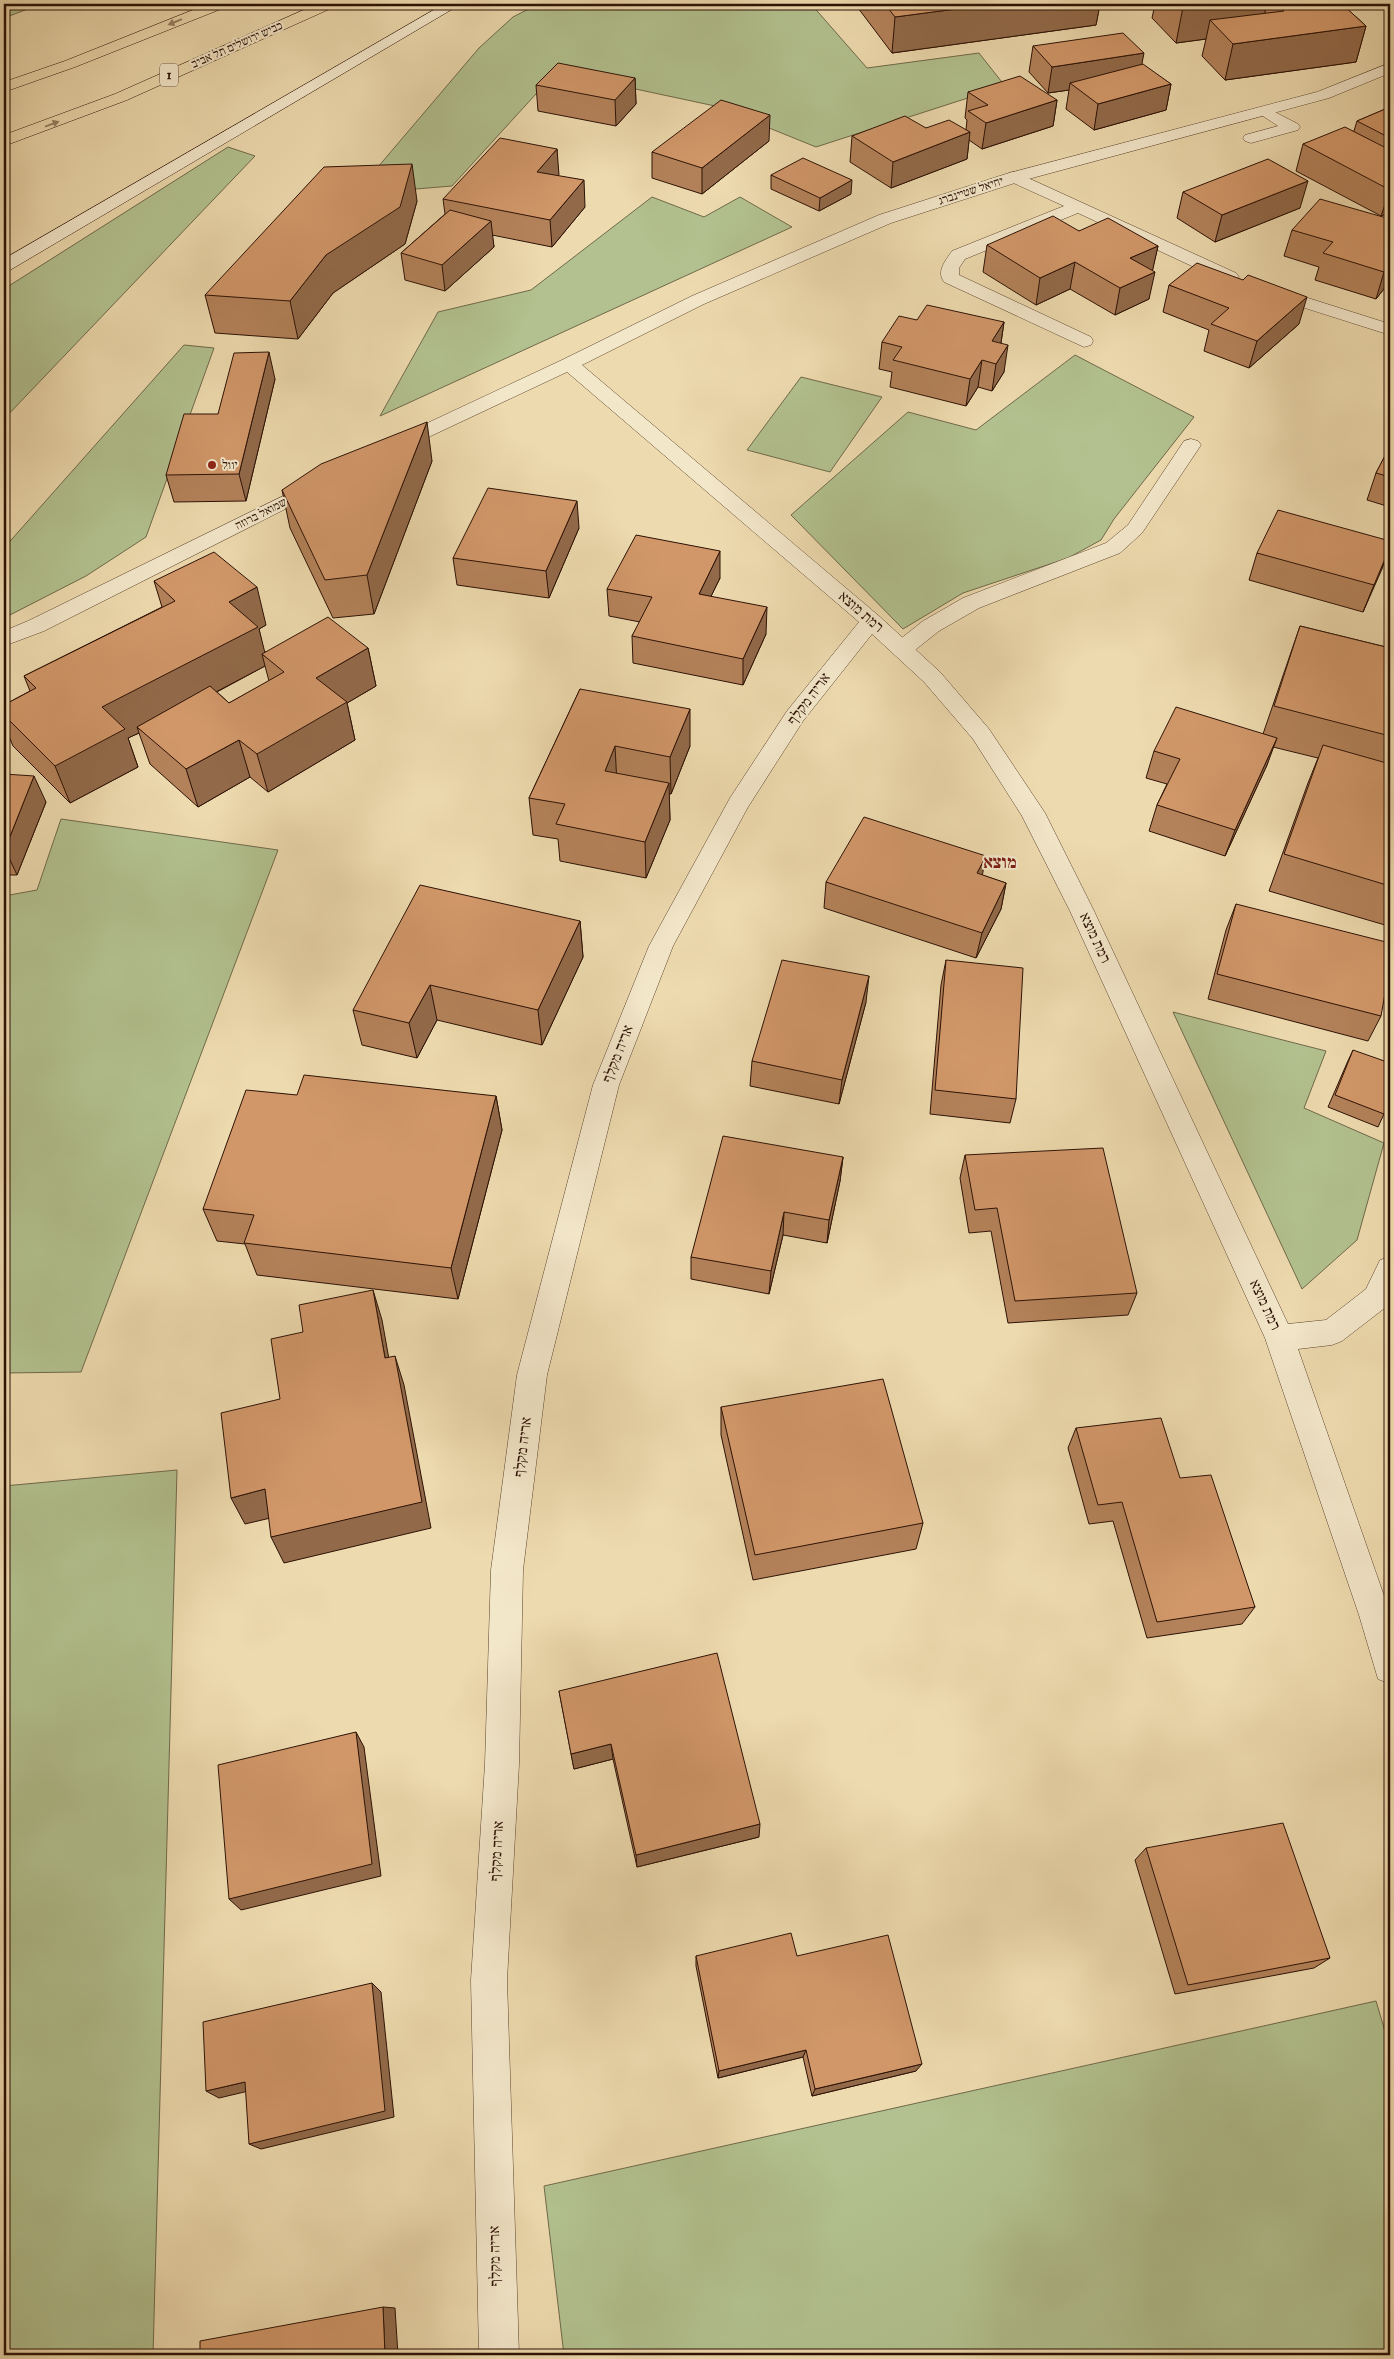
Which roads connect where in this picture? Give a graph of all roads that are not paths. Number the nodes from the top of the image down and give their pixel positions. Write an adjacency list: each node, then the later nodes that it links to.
1 (221, 4): 5 (highway, one-way to 5)
2 (330, 4): 8 (highway, כביש ירושלים תל אביב / 1, one-way to 2)
3 (454, 4): 11 (street)
4 (1390, 68): 6 (street, יחיאל שטיינברג)
5 (4, 87)
6 (1265, 112): 7 (street); 9 (street, יחיאל שטיינברג)
7 (1251, 138)
8 (5, 140)
9 (1014, 177): 10 (street); 14 (street, יחיאל שטיינברג)
10 (1077, 207): 12 (street); 13 (street)
11 (4, 266)
12 (1390, 330)
13 (1084, 341)
14 (569, 364): 16 (street); 18 (street, רמת מוצא)
15 (1191, 445): 22 (street)
16 (381, 452)
17 (336, 475): 19 (street, שמואל ברוזה)
18 (871, 621): 22 (street, רמת מוצא); 26 (street, אריה מקלף)
19 (36, 626): 20 (street, שמואל ברוזה); 21 (street, שמואל ברוזה)
20 (4, 635)
21 (4, 639)
22 (902, 649): 24 (street, רמת מוצא)
23 (1390, 1269): 24 (street)
24 (1280, 1338): 25 (street, רמת מוצא)
25 (1390, 1668)
26 (499, 2355)

